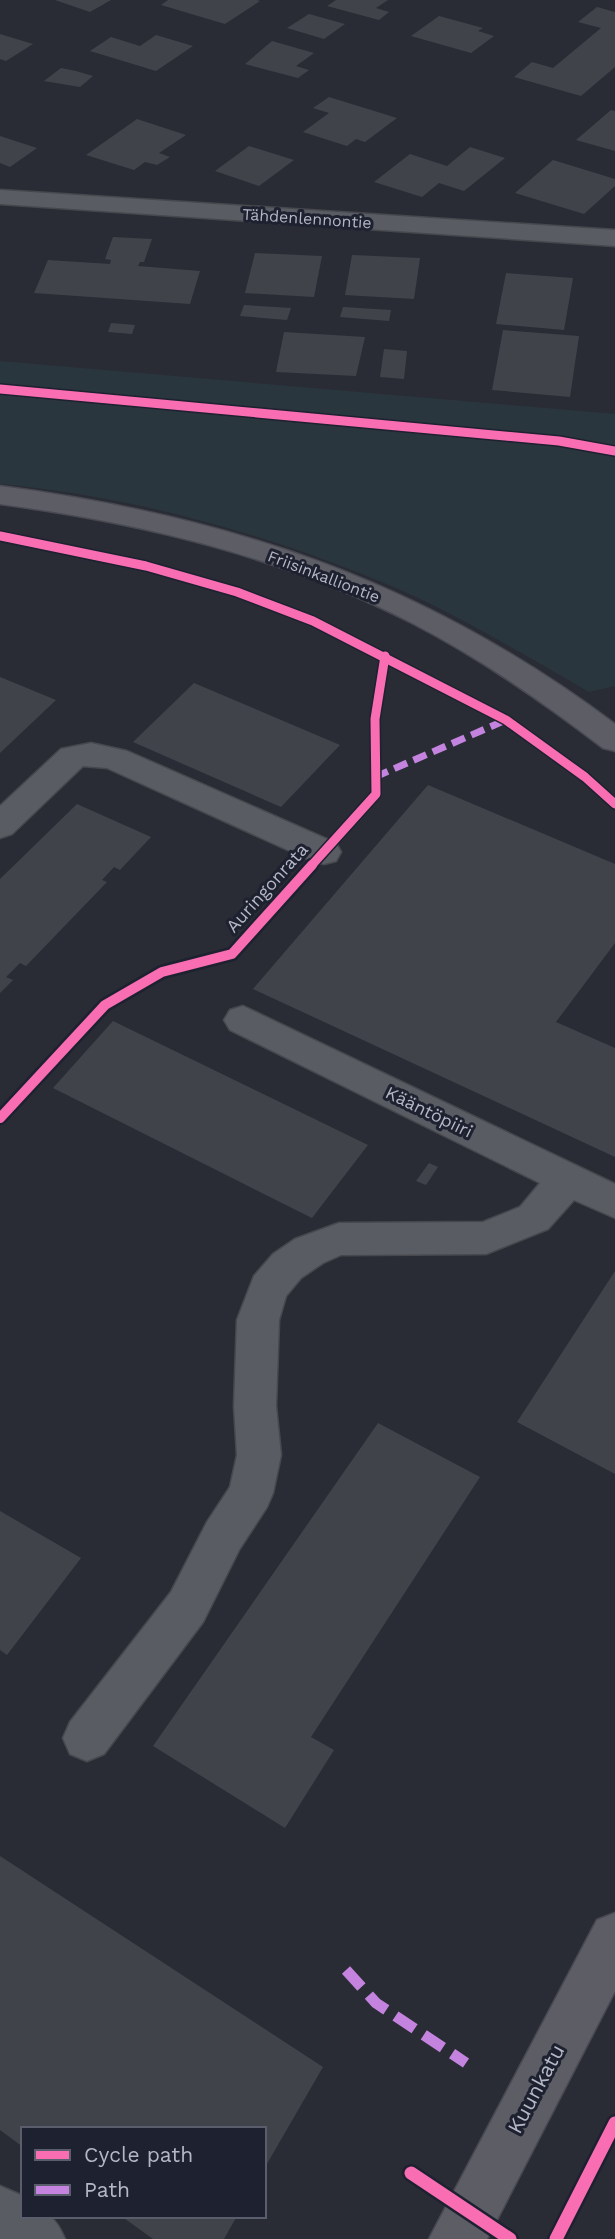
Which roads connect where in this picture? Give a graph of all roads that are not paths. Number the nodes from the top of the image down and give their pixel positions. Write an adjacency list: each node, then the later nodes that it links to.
1 (0, 197): 2 (street, Tähdenlennontie)
2 (615, 238)
3 (0, 495): 4 (main road, Friisinkalliontie)
4 (615, 740)
5 (5, 814): 6 (street)
6 (324, 852)
7 (243, 1020): 8 (street, Kääntöpiiri)
8 (568, 1179): 9 (street, Kääntöpiiri); 10 (street)
9 (615, 1202)
10 (87, 1738)
11 (615, 1938): 14 (main road, Kuunkatu)
12 (0, 2213): 13 (street)
13 (37, 2239)
14 (457, 2239)

